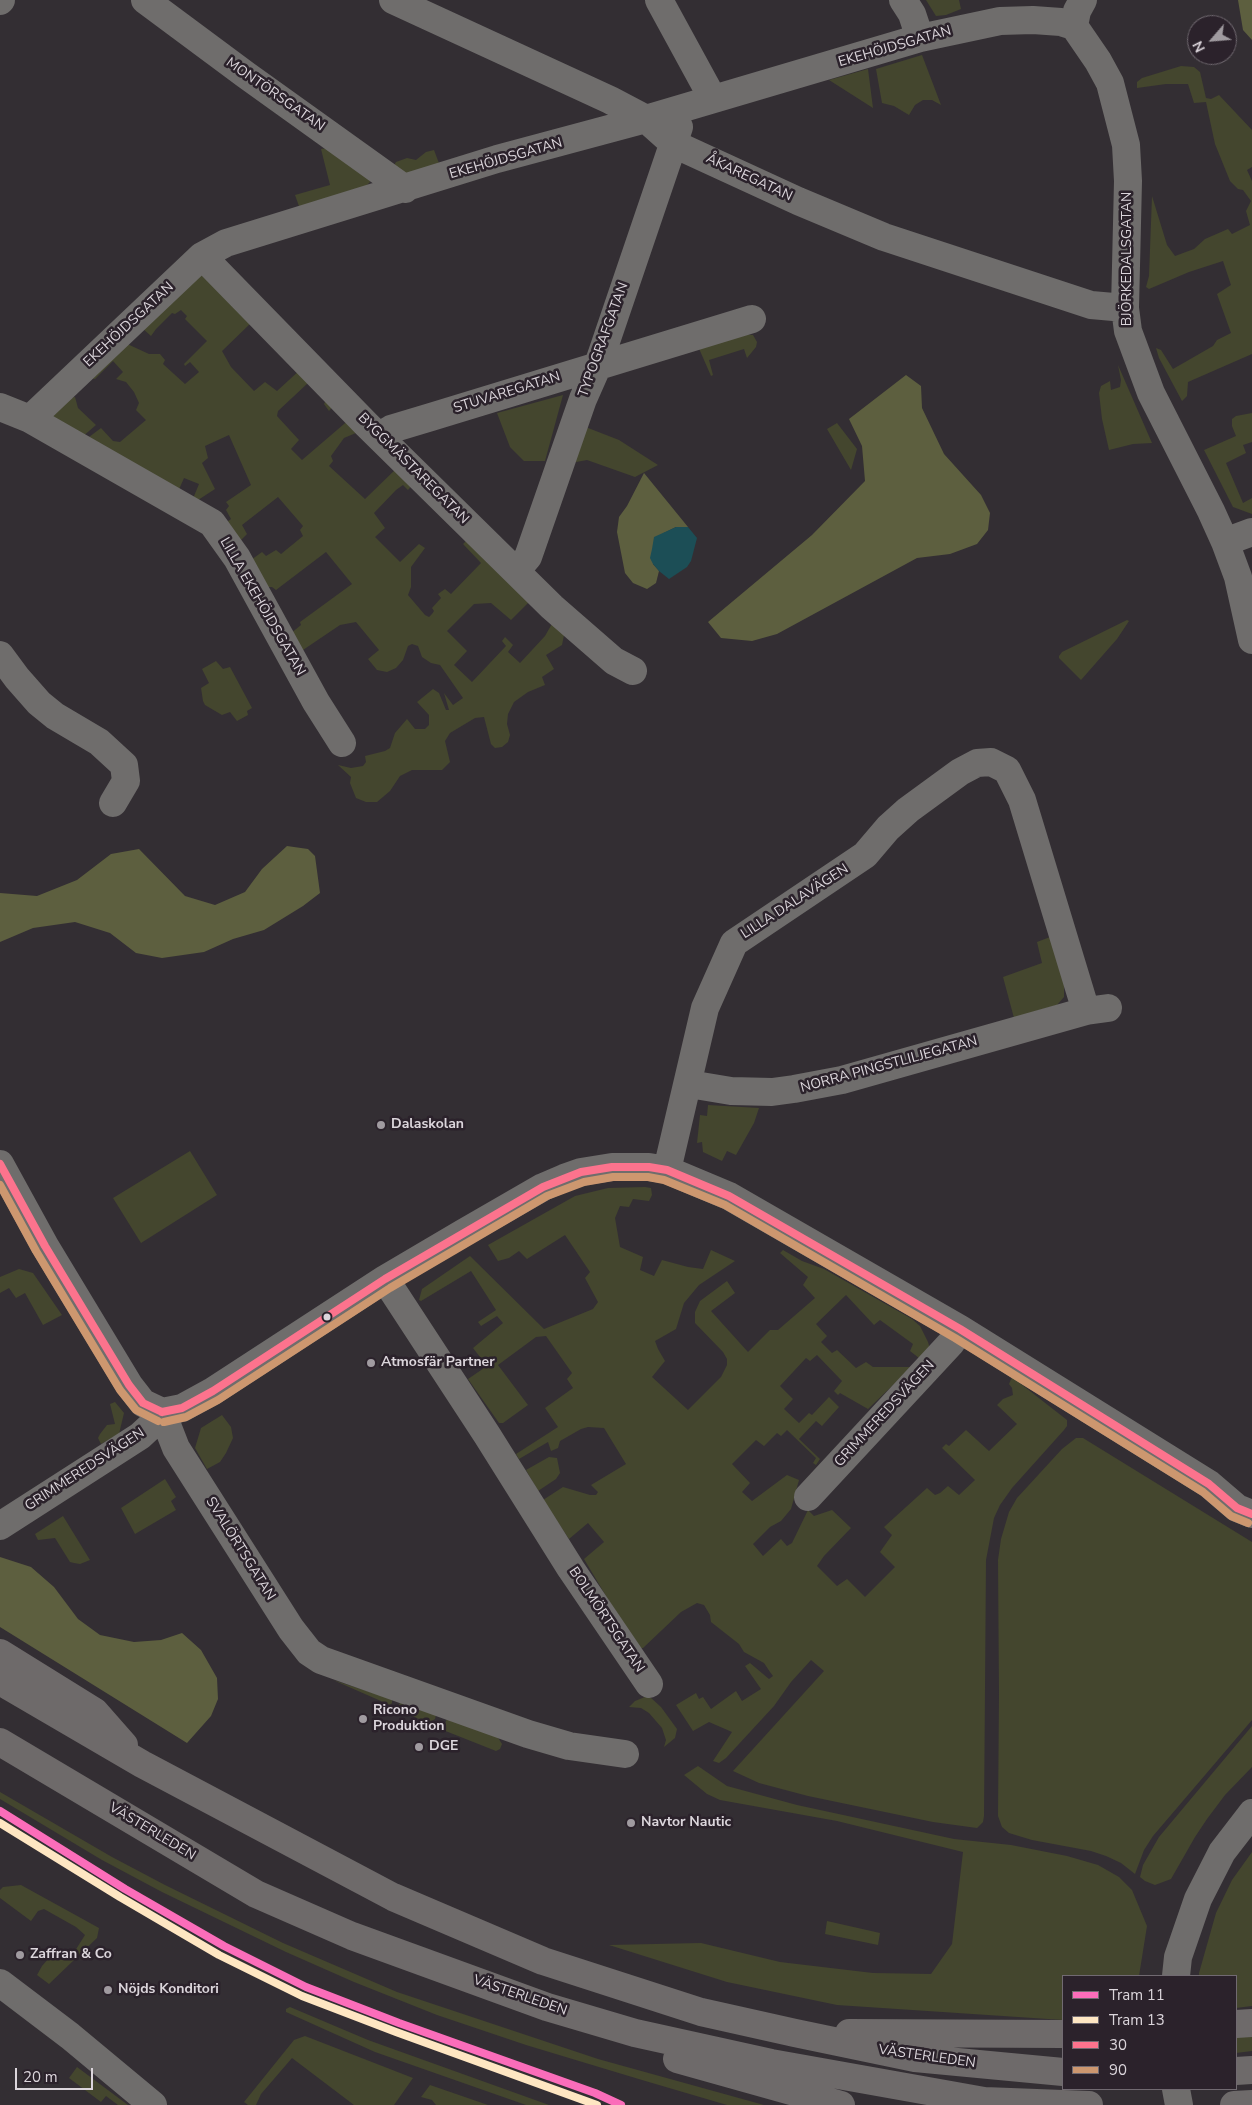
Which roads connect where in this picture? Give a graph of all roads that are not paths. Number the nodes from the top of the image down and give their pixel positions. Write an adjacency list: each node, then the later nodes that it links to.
1 (145, 0): 12 (street, MONTÖRSGATAN)
2 (393, 0): 10 (street, ÅKAREGATAN)
3 (659, 0): 8 (street)
4 (903, 0): 7 (street)
5 (1083, 0): 6 (street)
6 (1074, 26): 7 (street, EKEHÖJDSGATAN); 14 (street, BJÖRKEDALSGATAN)
7 (920, 38): 8 (street, EKEHÖJDSGATAN)
8 (713, 99): 9 (street, EKEHÖJDSGATAN)
9 (686, 107): 10 (street, EKEHÖJDSGATAN); 11 (street, TYPOGRAFGATAN)
10 (646, 119): 11 (street, ÅKAREGATAN); 12 (street, EKEHÖJDSGATAN)
11 (674, 144): 14 (street, ÅKAREGATAN); 16 (street, TYPOGRAFGATAN)
12 (405, 189): 13 (street, EKEHÖJDSGATAN)
13 (202, 256): 18 (street, EKEHÖJDSGATAN); 19 (street, BYGGMÄSTAREGATAN)
14 (1125, 308): 21 (street, BJÖRKEDALSGATAN)
15 (752, 319): 16 (street, STUVAREGATAN)
16 (598, 365): 19 (street, STUVAREGATAN); 22 (street, TYPOGRAFGATAN)
17 (0, 407): 18 (street)
18 (30, 419): 26 (street, LILLA EKEHÖJDSGATAN)
19 (379, 436): 22 (street, BYGGMÄSTAREGATAN)
20 (1252, 532): 21 (street)
21 (1225, 542): 23 (street, BJÖRKEDALSGATAN)
22 (516, 570): 25 (street, BYGGMÄSTAREGATAN)
23 (1252, 640)
24 (0, 655): 28 (street)
25 (633, 671)
26 (342, 743)
27 (997, 763): 29 (street, LILLA DALAVÄGEN); 29 (street, NORRA PINGSTLILJEGATAN)
28 (112, 803)
29 (689, 1084): 31 (street, LILLA DALAVÄGEN)
30 (0, 1164): 34 (street)
31 (667, 1170): 32 (street); 33 (street)
32 (385, 1279): 34 (street); 42 (street, BOLMÖRTSGATAN)
33 (960, 1329): 35 (street); 37 (street, GRIMMEREDSVÄGEN)
34 (162, 1412): 39 (street, GRIMMEREDSVÄGEN); 44 (street, SVALÖRTSGATAN)
35 (1209, 1484): 36 (street); 38 (street)
36 (1252, 1496)
37 (808, 1497)
38 (1252, 1514)
39 (0, 1526)
40 (0, 1653): 45 (highway)
41 (0, 1681): 45 (highway, VÄSTERLEDEN)
42 (649, 1684)
43 (0, 1742): 49 (highway, VÄSTERLEDEN)
44 (625, 1754)
45 (142, 1764): 52 (highway, VÄSTERLEDEN)
46 (1252, 1813): 47 (street)
47 (1177, 1967)
48 (0, 1983): 59 (street)
49 (547, 2007): 60 (highway); 61 (highway, VÄSTERLEDEN)
50 (1252, 2023): 51 (highway)
51 (1237, 2024)
52 (795, 2033): 53 (highway); 56 (highway, VÄSTERLEDEN)
53 (1062, 2034)
54 (1252, 2070): 55 (highway)
55 (1237, 2071)
56 (1062, 2072)
57 (1176, 2090): 62 (street)
58 (1252, 2104): 63 (highway)
59 (153, 2105)
60 (842, 2105)
61 (1089, 2105)
62 (1179, 2105)
63 (1234, 2105)

